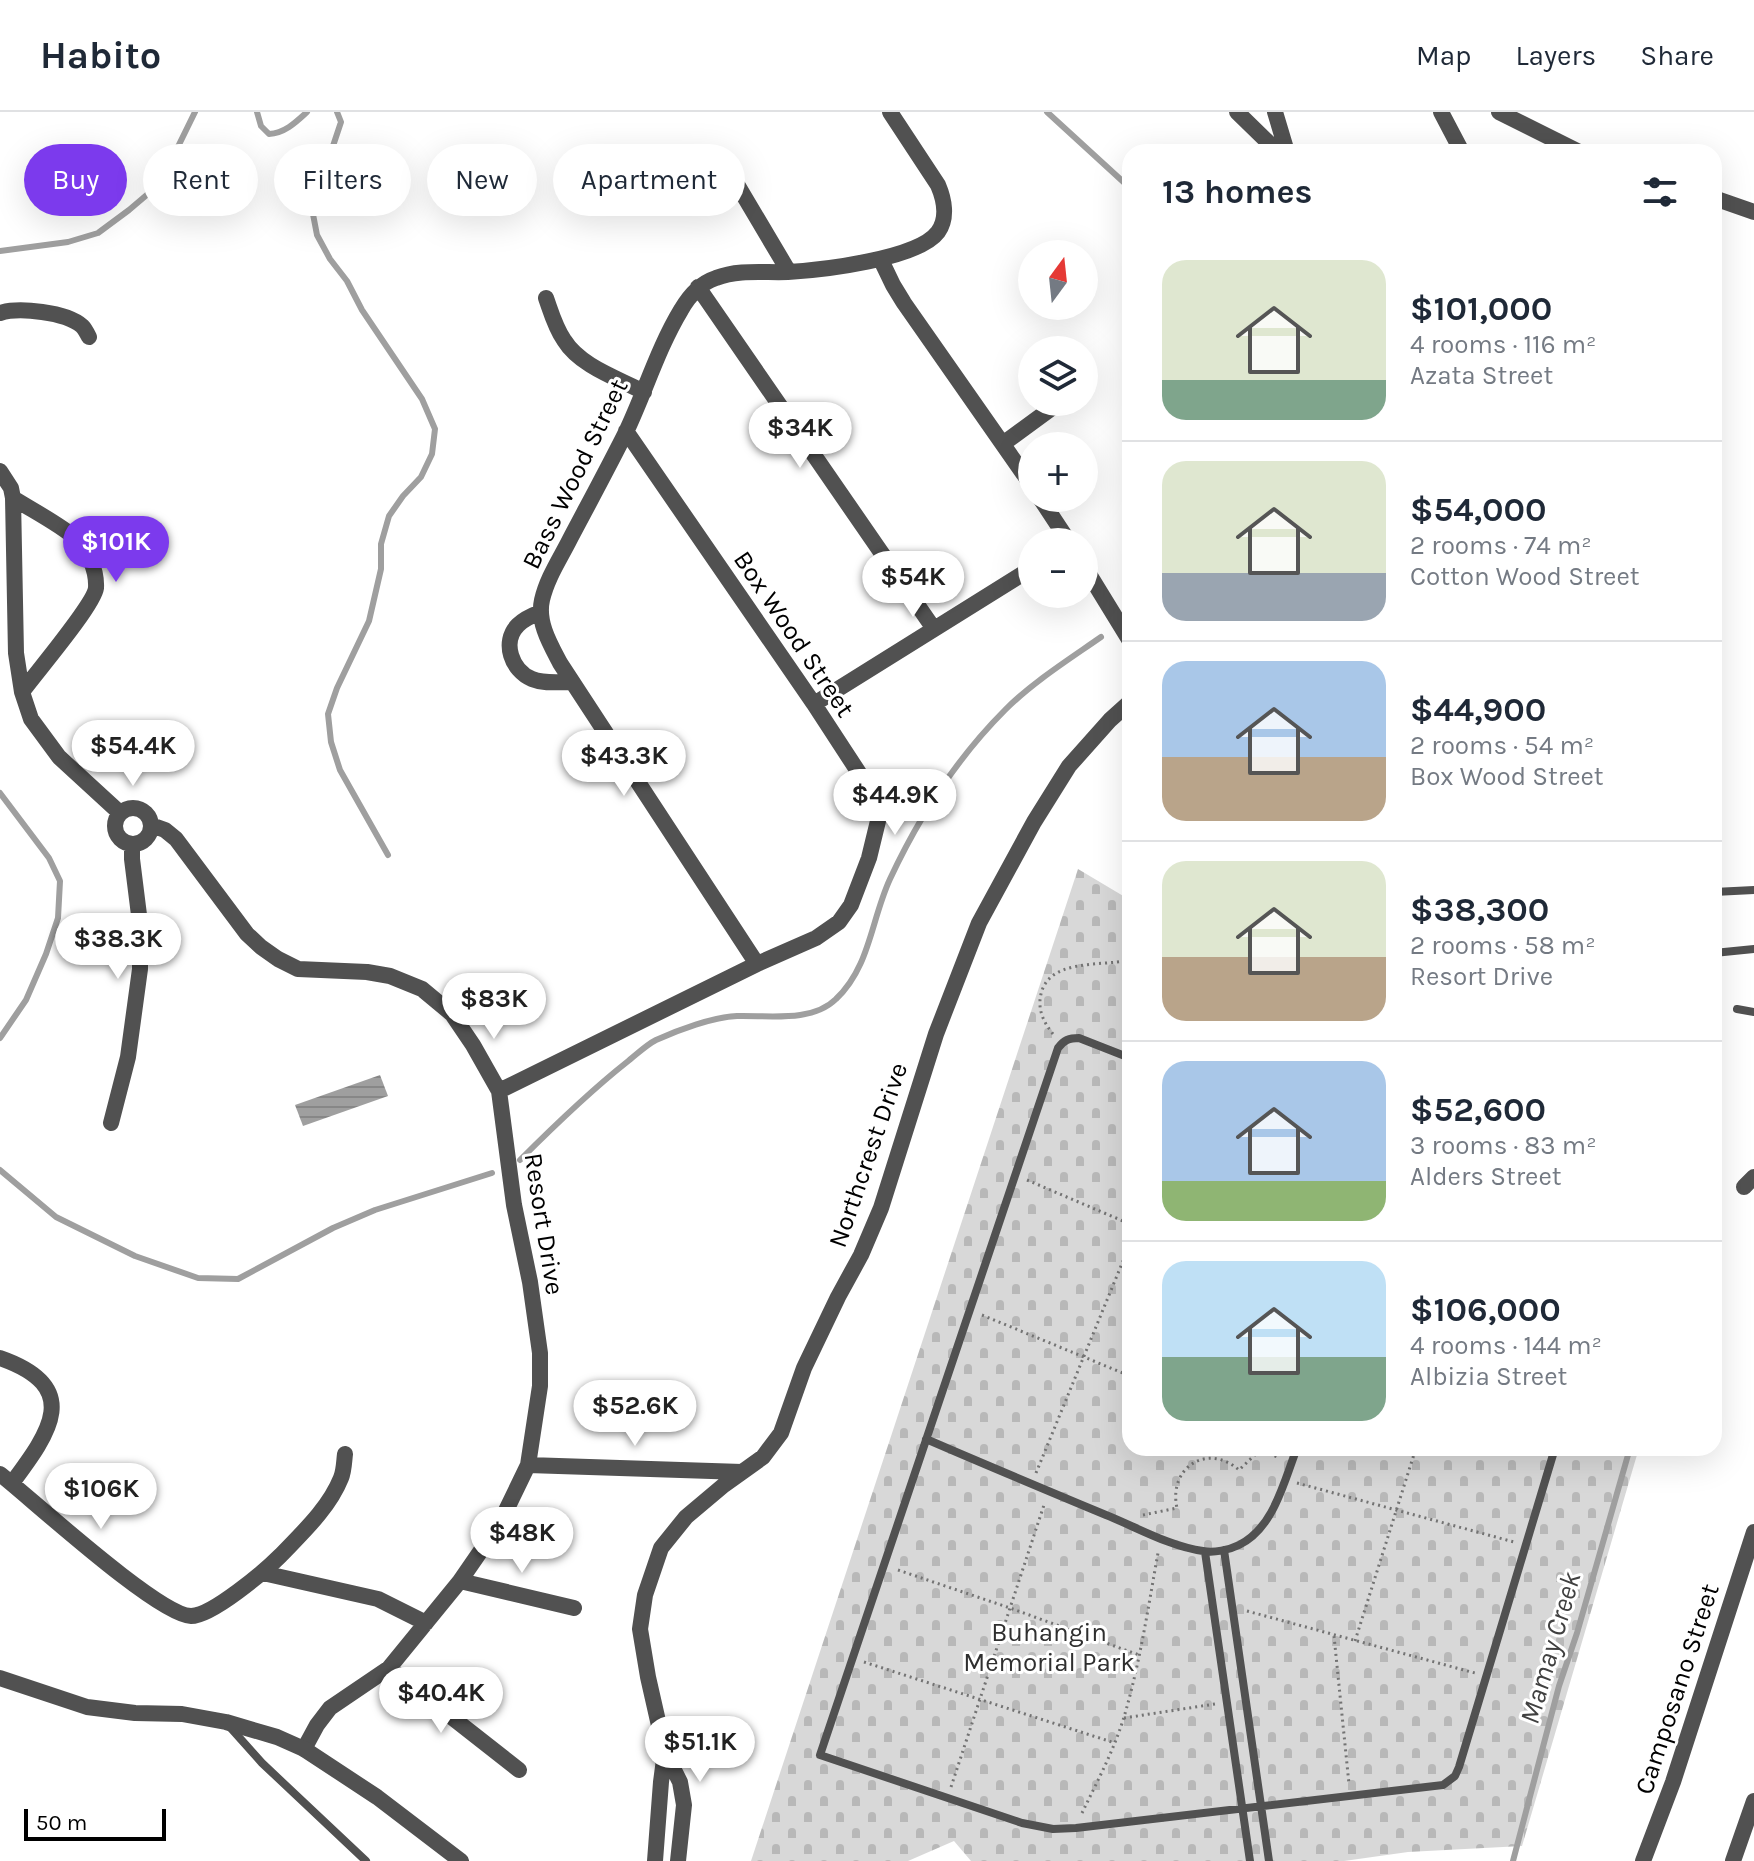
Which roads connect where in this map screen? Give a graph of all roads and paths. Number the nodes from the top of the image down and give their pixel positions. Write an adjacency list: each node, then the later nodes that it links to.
1 (890, 112): 13 (street)
2 (1237, 112): 6 (street)
3 (1275, 112): 7 (street)
4 (1441, 112): 8 (street)
5 (1499, 112): 9 (street)
6 (1270, 144)
7 (1285, 144)
8 (1458, 144)
9 (1563, 144)
10 (745, 198): 14 (street)
11 (1722, 201): 12 (street)
12 (1754, 212)
13 (881, 260): 14 (street); 22 (street)
14 (789, 272): 15 (street)
15 (698, 287): 19 (street, Bass Wood Street); 30 (street)
16 (546, 298): 19 (street)
17 (0, 313): 18 (street)
18 (89, 337)
19 (644, 392): 21 (street, Bass Wood Street)
20 (1041, 416): 22 (street)
21 (626, 431): 28 (street, Bass Wood Street); 33 (street, Box Wood Street)
22 (1004, 443): 23 (street)
23 (1018, 464)
24 (0, 471): 25 (street)
25 (13, 498): 32 (street); 32 (street)
26 (1018, 577): 30 (street)
27 (1098, 589): 29 (street)
28 (541, 612): 31 (street, Bass Wood Street); 31 (street)
29 (1122, 628)
30 (934, 629): 33 (street)
31 (571, 682): 43 (street, Bass Wood Street)
32 (22, 692): 35 (street)
33 (814, 704): 43 (street, Box Wood Street)
34 (1122, 709): 67 (street, Northcrest Drive)
35 (120, 813): 36 (street); 37 (street)
36 (151, 825): 37 (street); 48 (street, Resort Drive)
37 (132, 844): 49 (street)
38 (1754, 890): 39 (lane)
39 (1722, 892)
40 (1754, 949): 41 (lane)
41 (1722, 952)
42 (1122, 962): 46 (path)
43 (757, 964): 48 (street, Box Wood Street)
44 (1737, 1009): 45 (lane)
45 (1754, 1012)
46 (1063, 1042): 47 (lane); 50 (lane)
47 (1122, 1055)
48 (499, 1091): 66 (street, Resort Drive)
49 (111, 1123)
50 (1016, 1175): 51 (path); 53 (lane)
51 (1122, 1221)
52 (1122, 1264): 54 (path)
53 (970, 1310): 54 (path); 57 (lane)
54 (1084, 1357): 56 (path); 70 (path)
55 (0, 1358): 68 (street)
56 (1122, 1373)
57 (926, 1439): 70 (lane); 79 (lane)
58 (345, 1454): 80 (street)
59 (1254, 1456): 64 (path)
60 (1276, 1456): 65 (path)
61 (1294, 1456): 65 (lane)
62 (1413, 1456): 72 (path)
63 (1553, 1456): 76 (lane)
64 (1209, 1458): 73 (path)
65 (1292, 1462): 69 (lane)
66 (528, 1465): 67 (street); 81 (street, Resort Drive)
67 (742, 1472): 103 (street, Northcrest Drive)
68 (6, 1478): 80 (street)
69 (1285, 1480): 72 (path); 77 (lane)
70 (1032, 1484): 71 (lane)
71 (1049, 1491): 73 (lane); 84 (path)
72 (1396, 1510): 76 (path); 88 (path)
73 (1126, 1523): 75 (lane)
74 (1754, 1532): 117 (street, Camposano Street)
75 (1161, 1538): 78 (lane); 90 (path)
76 (1525, 1545): 93 (lane)
77 (1224, 1550): 78 (lane); 82 (lane)
78 (1205, 1552): 89 (lane)
79 (884, 1566): 84 (path); 91 (lane)
80 (263, 1573): 85 (street)
81 (460, 1581): 83 (street); 85 (street, Resort Drive)
82 (1232, 1607): 86 (path); 87 (lane)
83 (574, 1608)
84 (1010, 1608): 90 (path); 95 (path)
85 (426, 1623): 92 (street, Resort Drive)
86 (1334, 1635): 88 (path); 105 (path)
87 (1237, 1639): 89 (lane); 97 (lane)
88 (1355, 1641): 93 (path)
89 (1218, 1642): 96 (lane)
90 (1139, 1655): 98 (path)
91 (853, 1659): 95 (path); 106 (lane)
92 (389, 1668): 102 (street, Resort Drive); 104 (street)
93 (1486, 1676): 105 (lane)
94 (0, 1678): 100 (street)
95 (980, 1700): 101 (path); 106 (path)
96 (1227, 1703): 98 (path); 99 (lane)
97 (1248, 1716): 99 (lane); 108 (lane)
98 (1124, 1718): 101 (path)
99 (1230, 1719): 109 (lane)
100 (226, 1722): 102 (street); 111 (lane)
101 (1115, 1743): 110 (path)
102 (304, 1749): 112 (street)
103 (665, 1752): 113 (street, Northcrest Drive); 114 (street, Northcrest Drive)
104 (519, 1770)
105 (1351, 1796): 108 (lane)
106 (947, 1798): 110 (lane)
107 (1754, 1801): 118 (street)
108 (1261, 1805): 109 (lane); 116 (lane)
109 (1242, 1808): 110 (lane); 115 (lane)
110 (1076, 1828)
111 (366, 1861)
112 (461, 1861)
113 (655, 1861)
114 (678, 1861)
115 (1250, 1861)
116 (1269, 1861)
117 (1643, 1861)
118 (1733, 1861)

